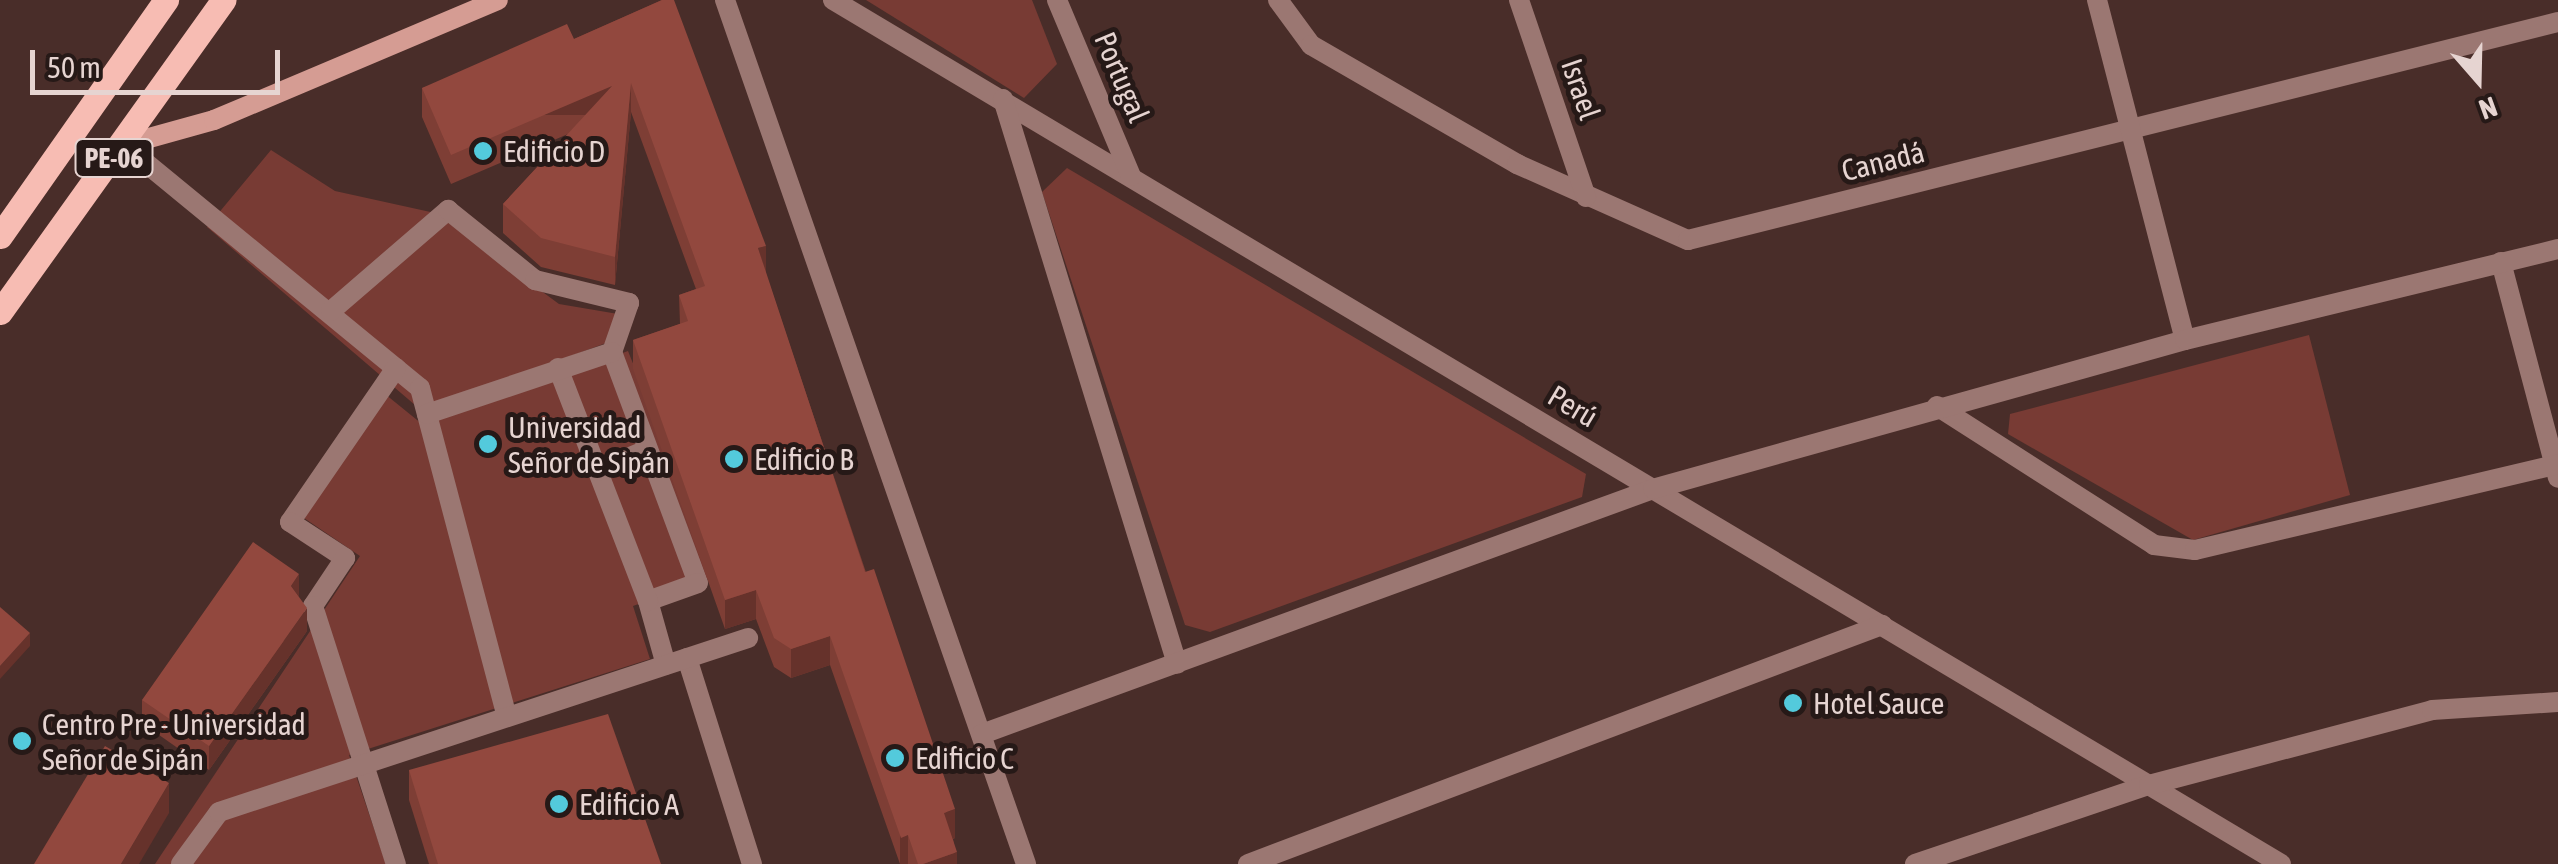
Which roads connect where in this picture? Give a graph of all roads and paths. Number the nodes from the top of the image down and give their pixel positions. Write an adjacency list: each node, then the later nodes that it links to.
1 (166, 0): 16 (main road, PE-06)
2 (223, 0): 13 (main road, PE-06)
3 (498, 0): 13 (street)
4 (725, 0): 38 (street)
5 (833, 0): 11 (street, Perú)
6 (1057, 0): 14 (street, Portugal)
7 (1278, 0): 15 (street, Canadá)
8 (1519, 0): 15 (street, Israel)
9 (2097, 0): 12 (street)
10 (2558, 22): 12 (street, Canadá)
11 (1003, 100): 14 (street, Perú); 35 (street)
12 (2128, 132): 15 (street, Canadá); 21 (street)
13 (124, 146): 19 (street); 20 (main road, PE-06)
14 (1131, 176): 30 (street, Perú)
15 (1586, 197)
16 (0, 236)
17 (2558, 249): 18 (street)
18 (2501, 262): 21 (street); 28 (street)
19 (332, 311): 22 (street); 23 (street)
20 (0, 312)
21 (2184, 340): 25 (street)
22 (612, 352): 24 (street); 27 (street)
23 (396, 368): 26 (street); 39 (street)
24 (558, 368): 26 (street); 29 (street)
25 (1937, 406): 28 (street); 30 (street)
26 (426, 414): 37 (street)
27 (647, 450): 29 (street); 31 (street)
28 (2557, 469)
29 (597, 471): 31 (street)
30 (1654, 489): 32 (street, Perú); 35 (street)
31 (648, 601): 34 (street)
32 (1882, 625): 40 (street, Perú); 46 (street)
33 (748, 638): 34 (street)
34 (677, 661): 37 (street); 44 (street)
35 (1177, 664): 38 (street)
36 (2558, 702): 40 (street)
37 (507, 718): 39 (street)
38 (982, 734): 45 (street)
39 (362, 765): 42 (street); 43 (street)
40 (2149, 785): 41 (street); 47 (street, Perú)
41 (1925, 862)
42 (181, 864)
43 (396, 864)
44 (752, 864)
45 (1026, 864)
46 (1248, 864)
47 (2281, 864)

